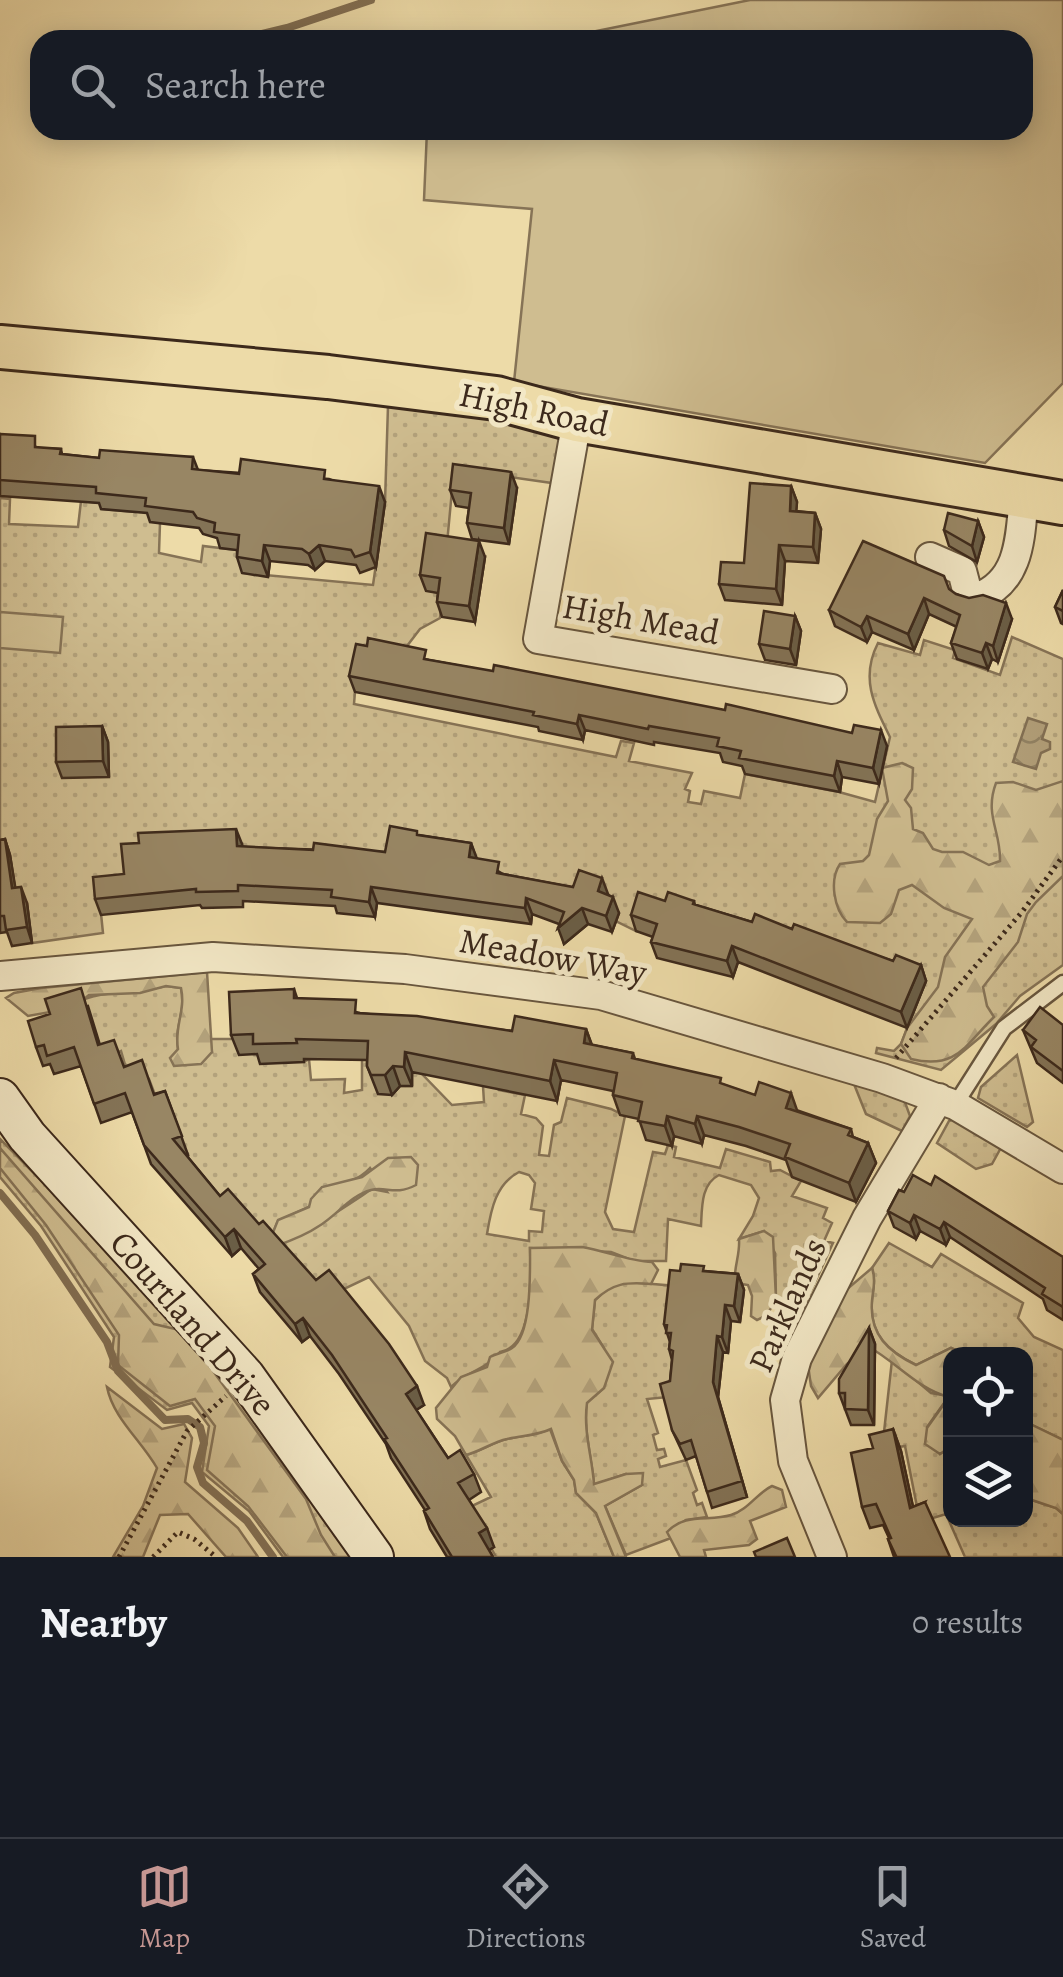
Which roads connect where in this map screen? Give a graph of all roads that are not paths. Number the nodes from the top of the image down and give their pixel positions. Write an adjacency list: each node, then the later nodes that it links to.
1 (0, 346): 2 (main road, High Road)
2 (577, 420): 3 (main road, High Road); 5 (street, High Mead)
3 (1044, 500): 4 (street)
4 (930, 556)
5 (832, 690)
6 (0, 976): 9 (street, Meadow Way)
7 (1063, 984): 9 (lane)
8 (0, 1098): 11 (street, Courtland Drive)
9 (947, 1101): 10 (street, Meadow Way); 12 (street, Parklands)
10 (1063, 1169)
11 (374, 1557)
12 (832, 1557)

